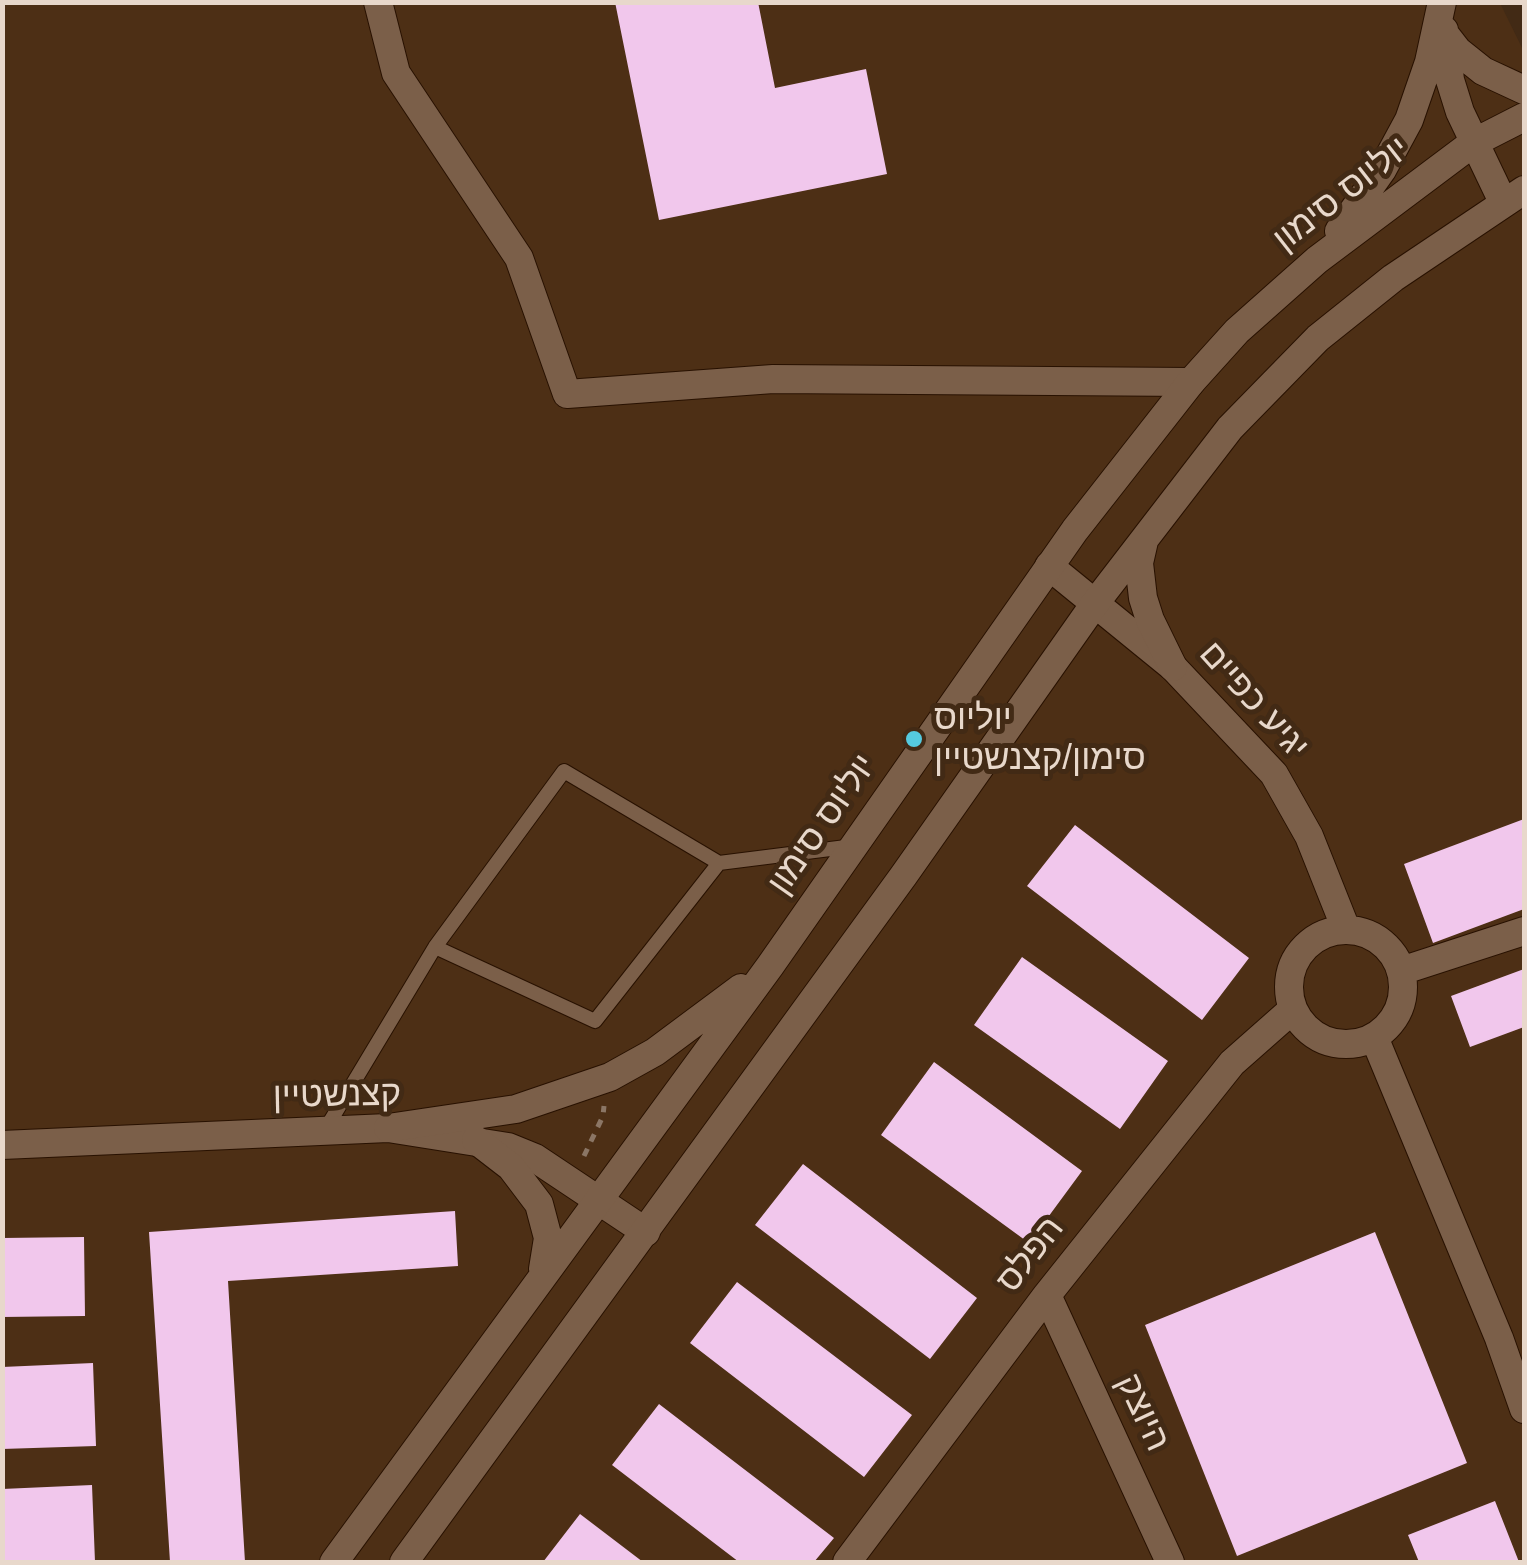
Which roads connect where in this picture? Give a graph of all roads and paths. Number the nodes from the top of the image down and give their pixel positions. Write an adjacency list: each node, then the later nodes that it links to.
1 (378, 2): 9 (street)
2 (1443, 2): 3 (street); 8 (street)
3 (1444, 33): 4 (street); 6 (street)
4 (1524, 90)
5 (1524, 117): 6 (street, יוליוס סימון)
6 (1473, 142): 7 (street); 8 (street, יוליוס סימון)
7 (1514, 196): 10 (street)
8 (1317, 260): 9 (street, יוליוס סימון)
9 (1191, 382): 11 (street, יוליוס סימון)
10 (1146, 535): 12 (street); 13 (street)
11 (1049, 566): 12 (street, יגיע כפיים); 14 (street, יוליוס סימון)
12 (1096, 602): 13 (street, יגיע כפיים); 30 (street)
13 (1173, 667): 16 (street, יגיע כפיים)
14 (855, 846): 15 (lane); 19 (street, יוליוס סימון)
15 (719, 863): 18 (lane); 18 (lane)
16 (1346, 929): 20 (street); 21 (street)
17 (1524, 931): 20 (street)
18 (436, 948): 25 (lane)
19 (770, 966): 23 (street); 29 (street, יוליוס סימון)
20 (1401, 971): 22 (street)
21 (1292, 1010): 22 (street); 32 (street, הפלס)
22 (1374, 1037): 33 (street)
23 (607, 1078): 24 (street); 28 (path)
24 (388, 1128): 25 (street, קצנשטיין); 26 (street, קצנשטיין)
25 (325, 1131): 27 (street, קצנשטיין)
26 (476, 1140): 28 (street, קצנשטיין); 31 (street)
27 (2, 1145)
28 (570, 1180): 29 (street, קצנשטיין)
29 (598, 1198): 30 (street, קצנשטיין); 31 (street, יוליוס סימון)
30 (646, 1232): 36 (street)
31 (540, 1280): 35 (street, יוליוס סימון)
32 (1047, 1295): 37 (street, הפלס); 38 (street, היוצק)
33 (1512, 1334): 34 (street)
34 (1524, 1409)
35 (334, 1562)
36 (404, 1562)
37 (848, 1562)
38 (1170, 1562)

